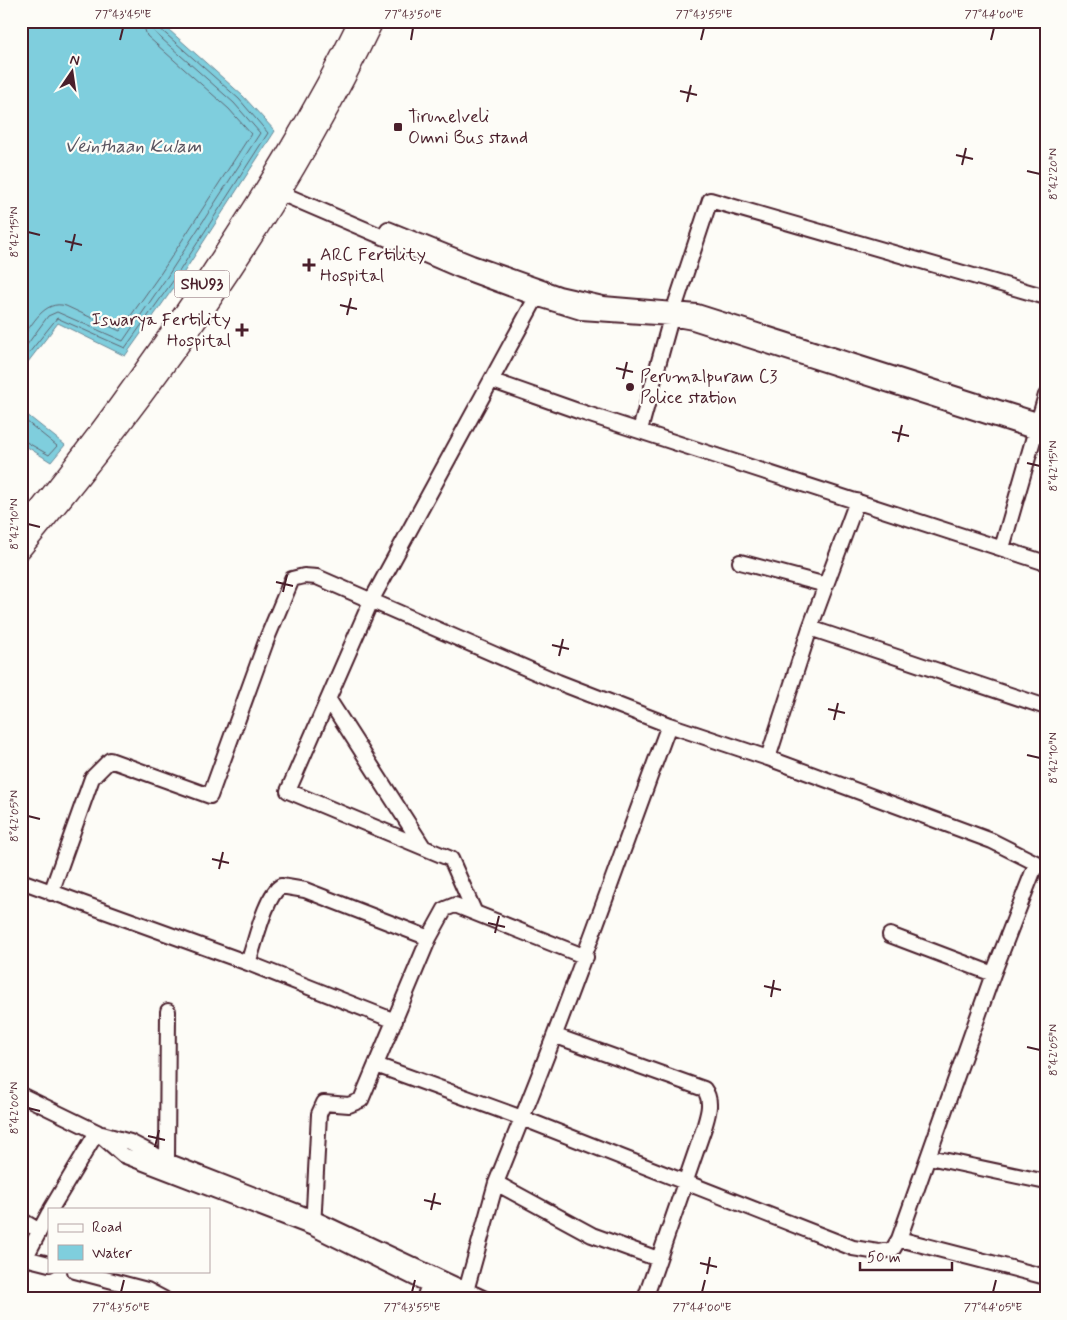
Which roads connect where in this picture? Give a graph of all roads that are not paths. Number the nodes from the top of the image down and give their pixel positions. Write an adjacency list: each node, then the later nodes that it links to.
1 (358, 21): 3 (main road, SHU93)
2 (374, 21): 3 (main road, SHU93)
3 (277, 186): 5 (street); 6 (street); 12 (main road, SHU93); 14 (main road, SHU93)
4 (1046, 297): 6 (street)
5 (536, 298): 6 (street); 7 (street)
6 (673, 313): 9 (street); 10 (street)
7 (493, 381): 10 (street); 18 (street)
8 (1046, 395): 9 (street)
9 (1041, 428): 13 (street)
10 (640, 430): 11 (street)
11 (857, 501): 13 (street); 17 (street)
12 (21, 531)
13 (1002, 548): 16 (street)
14 (21, 550)
15 (740, 562): 17 (street)
16 (1046, 562)
17 (826, 585): 19 (street)
18 (371, 601): 20 (street); 22 (street); 27 (street)
19 (810, 628): 21 (street); 23 (street)
20 (328, 700): 24 (street); 24 (street)
21 (1046, 707)
22 (669, 725): 23 (street); 31 (street)
23 (768, 758): 25 (street)
24 (424, 848): 28 (street)
25 (1041, 866): 33 (street)
26 (21, 880): 27 (street)
27 (51, 893): 32 (street)
28 (474, 912): 30 (street); 31 (street)
29 (890, 935): 33 (street)
30 (429, 938): 32 (street); 35 (street)
31 (586, 957): 36 (street)
32 (248, 963): 35 (street)
33 (993, 974): 41 (street)
34 (168, 1011): 42 (street)
35 (395, 1021): 37 (street)
36 (556, 1036): 39 (street); 45 (street)
37 (376, 1065): 39 (street); 49 (street)
38 (21, 1095): 40 (street)
39 (522, 1118): 44 (street); 45 (street)
40 (97, 1132): 42 (street); 46 (street); 49 (street)
41 (929, 1157): 43 (street); 51 (street)
42 (167, 1161): 49 (street)
43 (1046, 1182)
44 (496, 1183): 52 (street); 58 (street)
45 (686, 1183): 51 (street); 52 (street)
46 (52, 1208)
47 (48, 1215): 50 (street)
48 (21, 1220): 50 (street)
49 (313, 1223): 57 (street); 58 (street)
50 (38, 1230): 53 (street)
51 (899, 1239): 56 (street)
52 (658, 1259): 62 (street)
53 (23, 1262): 54 (street)
54 (48, 1264)
55 (79, 1272): 59 (street)
56 (1046, 1277)
57 (429, 1284): 58 (street); 60 (street)
58 (462, 1296): 61 (street)
59 (164, 1299)
60 (424, 1299)
61 (485, 1299)
62 (645, 1299)

